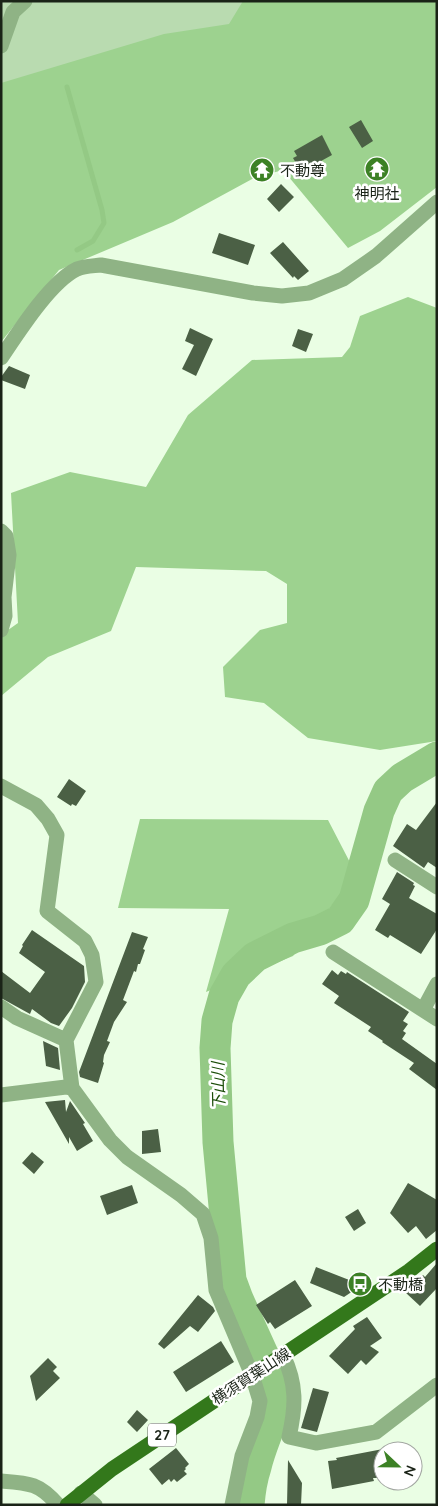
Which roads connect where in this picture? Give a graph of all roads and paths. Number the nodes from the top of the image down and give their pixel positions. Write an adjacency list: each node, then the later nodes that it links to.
1 (25, 1): 2 (street)
2 (1, 46)
3 (437, 202): 4 (street)
4 (1, 358)
5 (1, 531): 6 (street)
6 (1, 630)
7 (1, 786): 15 (street)
8 (395, 860): 9 (street)
9 (437, 887)
10 (333, 952): 13 (street)
11 (437, 984): 13 (street)
12 (1, 1007): 15 (street)
13 (423, 1010): 14 (street)
14 (437, 1019)
15 (66, 1040): 16 (street)
16 (72, 1088): 17 (street); 20 (street)
17 (1, 1095)
18 (437, 1249): 19 (main road, 横須賀葉山線 / 27)
19 (281, 1356): 20 (main road, 横須賀葉山線 / 27); 21 (street)
20 (256, 1372): 23 (main road, 横須賀葉山線 / 27); 27 (street)
21 (437, 1385)
22 (1, 1481): 24 (street)
23 (81, 1493): 25 (main road, 横須賀葉山線 / 27); 26 (street)
24 (58, 1505)
25 (68, 1505)
26 (94, 1505)
27 (232, 1505)

